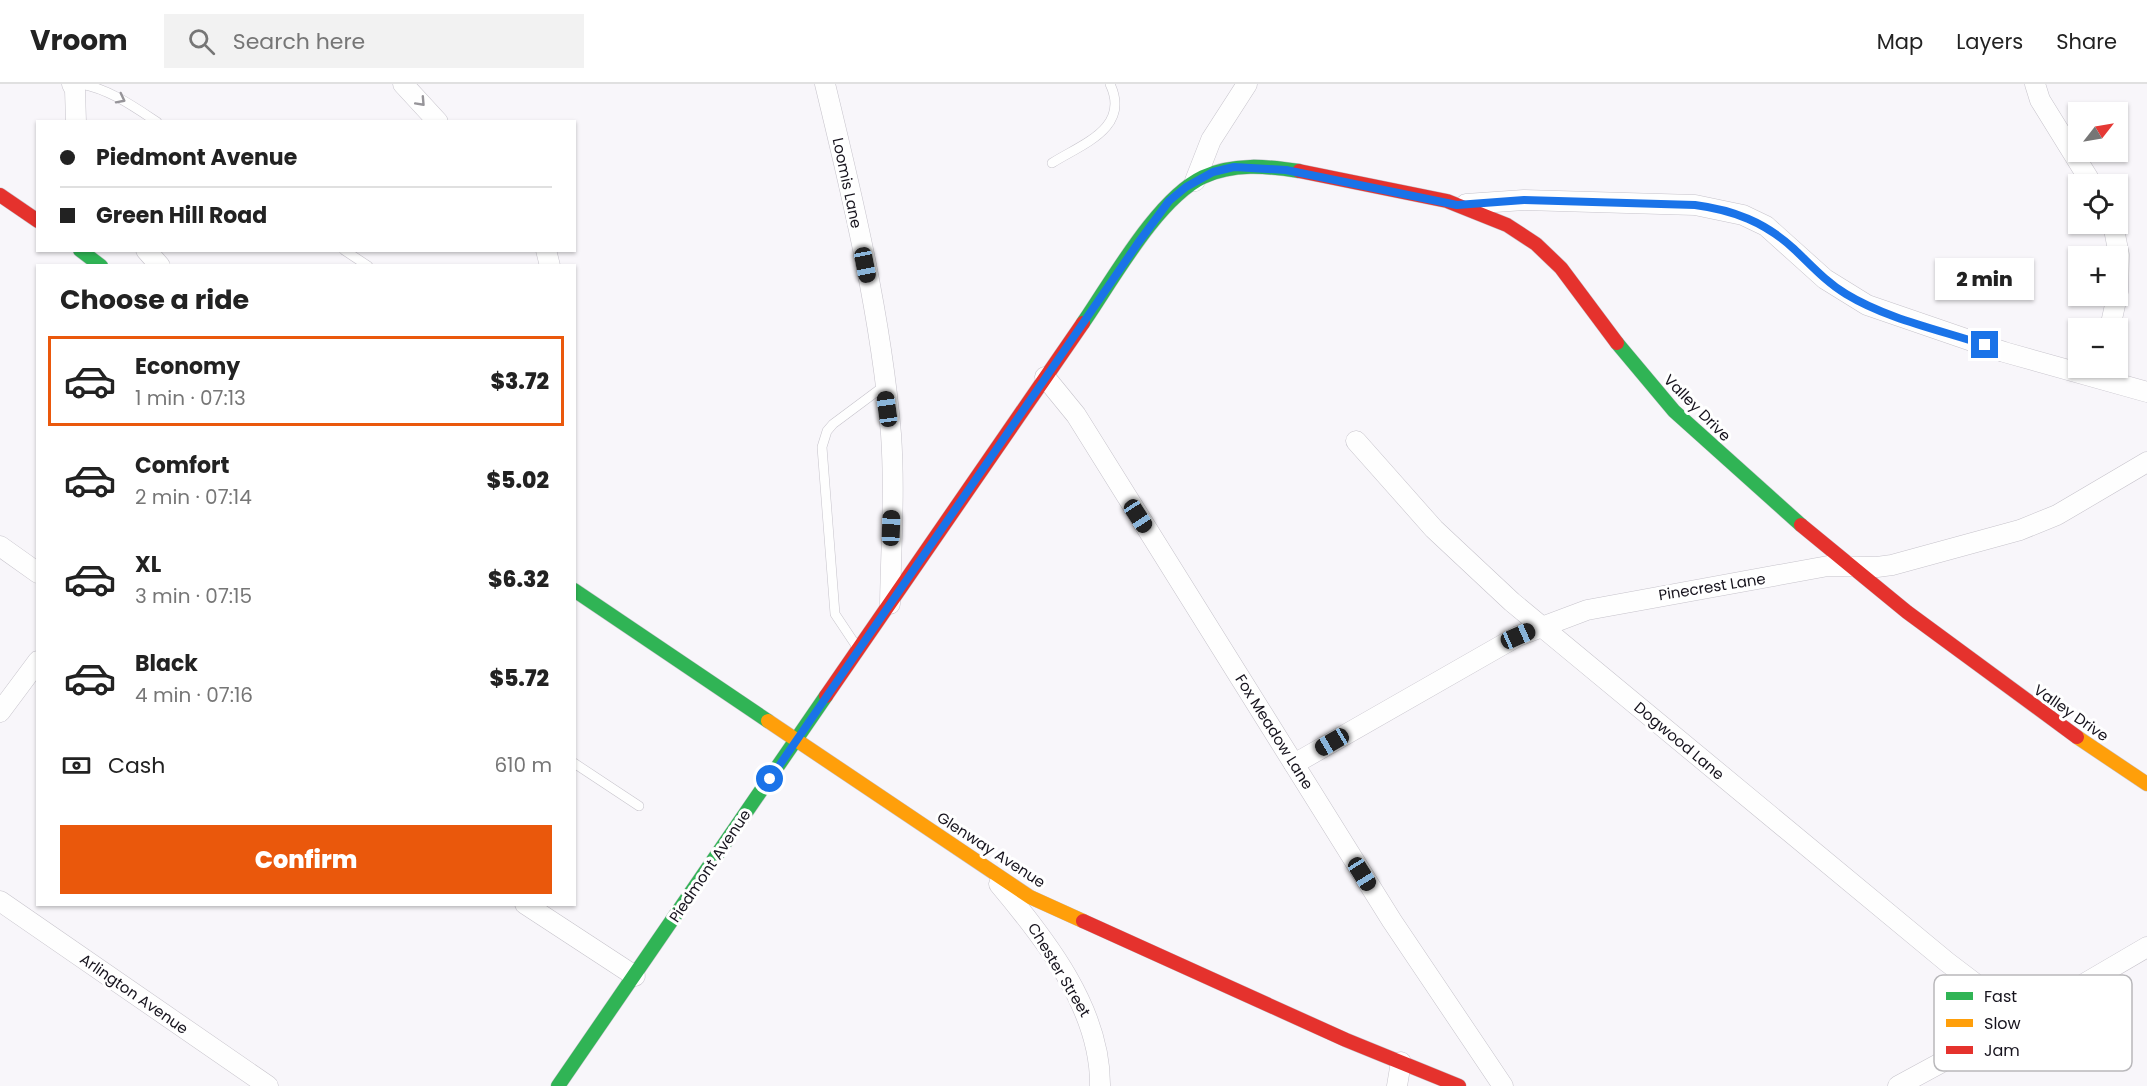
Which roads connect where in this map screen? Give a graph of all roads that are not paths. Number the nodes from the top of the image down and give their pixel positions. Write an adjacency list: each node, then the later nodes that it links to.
1 (72, 84): 8 (street)
2 (81, 84): 9 (lane, one-way to 9)
3 (403, 84): 10 (street, one-way to 10)
4 (825, 84): 26 (street, Loomis Lane)
5 (1110, 84): 11 (lane)
6 (1246, 84): 13 (street)
7 (2034, 84): 12 (street)
8 (76, 120)
9 (154, 120)
10 (436, 120)
11 (1052, 163)
12 (2086, 174)
13 (1195, 181): 15 (street, Valley Drive); 24 (street, Piedmont Avenue)
14 (0, 195): 16 (street)
15 (1457, 205): 23 (street); 31 (street, Valley Drive)
16 (36, 220)
17 (83, 252): 20 (street)
18 (148, 252): 21 (street)
19 (347, 252): 22 (lane)
20 (98, 264)
21 (158, 264)
22 (365, 264)
23 (2068, 366)
24 (1046, 377): 34 (street, Piedmont Avenue); 41 (street, Fox Meadow Lane)
25 (2111, 378): 27 (street)
26 (884, 386): 34 (street, Loomis Lane); 36 (lane)
27 (2147, 392)
28 (1356, 441): 35 (street, Dogwood Lane)
29 (2147, 462): 31 (street, Pinecrest Lane)
30 (0, 546): 32 (street)
31 (1850, 566): 35 (street, Pinecrest Lane); 42 (street, Valley Drive)
32 (36, 572)
33 (576, 591): 39 (street, Glenway Avenue)
34 (890, 604): 36 (street, Piedmont Avenue)
35 (1541, 626): 41 (street, Pinecrest Lane); 48 (street, Dogwood Lane)
36 (859, 649): 39 (street, Piedmont Avenue)
37 (36, 664): 38 (street)
38 (0, 712)
39 (796, 740): 44 (street, Glenway Avenue); 50 (street, Piedmont Avenue)
40 (576, 764): 43 (lane)
41 (1293, 764): 58 (street, Fox Meadow Lane)
42 (2147, 784)
43 (639, 806)
44 (986, 867): 51 (street, Glenway Avenue); 55 (street, Chester Street)
45 (0, 901): 53 (street, Arlington Avenue)
46 (528, 906): 50 (street)
47 (2147, 947): 49 (street)
48 (1964, 975)
49 (2098, 975)
50 (634, 976): 54 (street, Piedmont Avenue)
51 (1401, 1062): 56 (street); 57 (street, Glenway Avenue)
52 (1934, 1067): 59 (street)
53 (268, 1086)
54 (558, 1086)
55 (1100, 1086)
56 (1397, 1086)
57 (1459, 1086)
58 (1503, 1086)
59 (1898, 1086)

